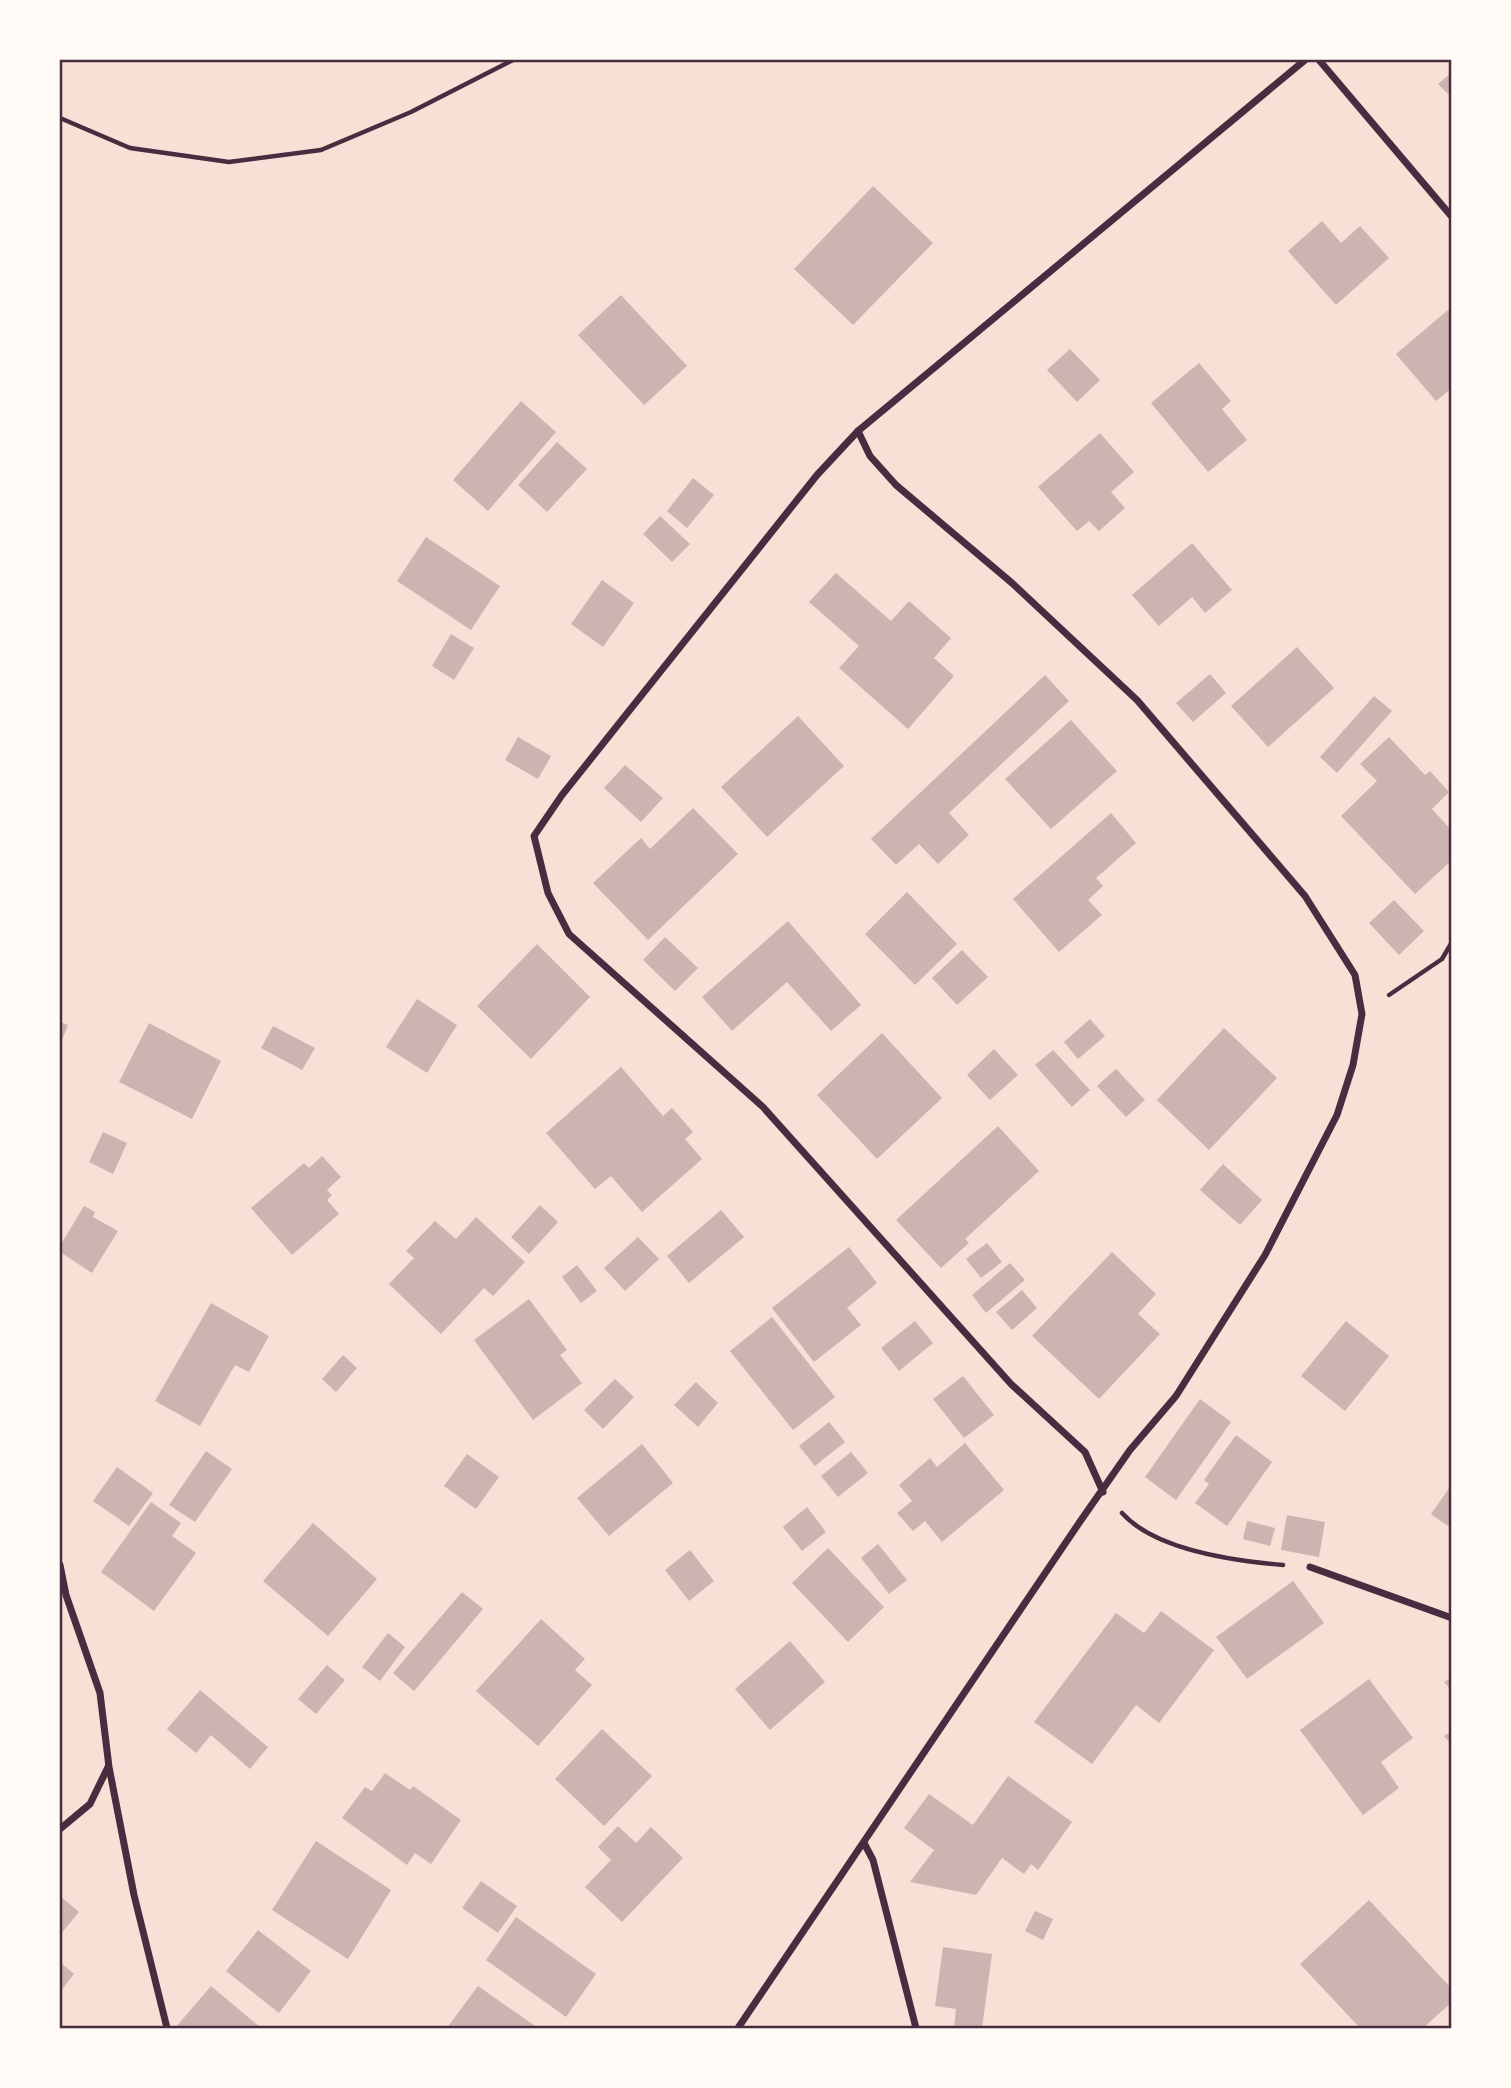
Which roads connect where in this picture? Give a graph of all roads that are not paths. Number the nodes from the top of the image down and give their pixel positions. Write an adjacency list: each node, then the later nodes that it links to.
1 (1305, 60): 4 (street)
2 (1319, 60): 3 (street)
3 (1451, 217)
4 (858, 431): 5 (street); 5 (street)
5 (1103, 1492): 11 (street)
6 (60, 1564): 9 (street)
7 (1310, 1567): 8 (street)
8 (1451, 1618)
9 (108, 1767): 10 (street); 12 (street)
10 (60, 1829)
11 (864, 1843): 13 (street); 14 (street)
12 (167, 2028)
13 (738, 2028)
14 (916, 2028)

